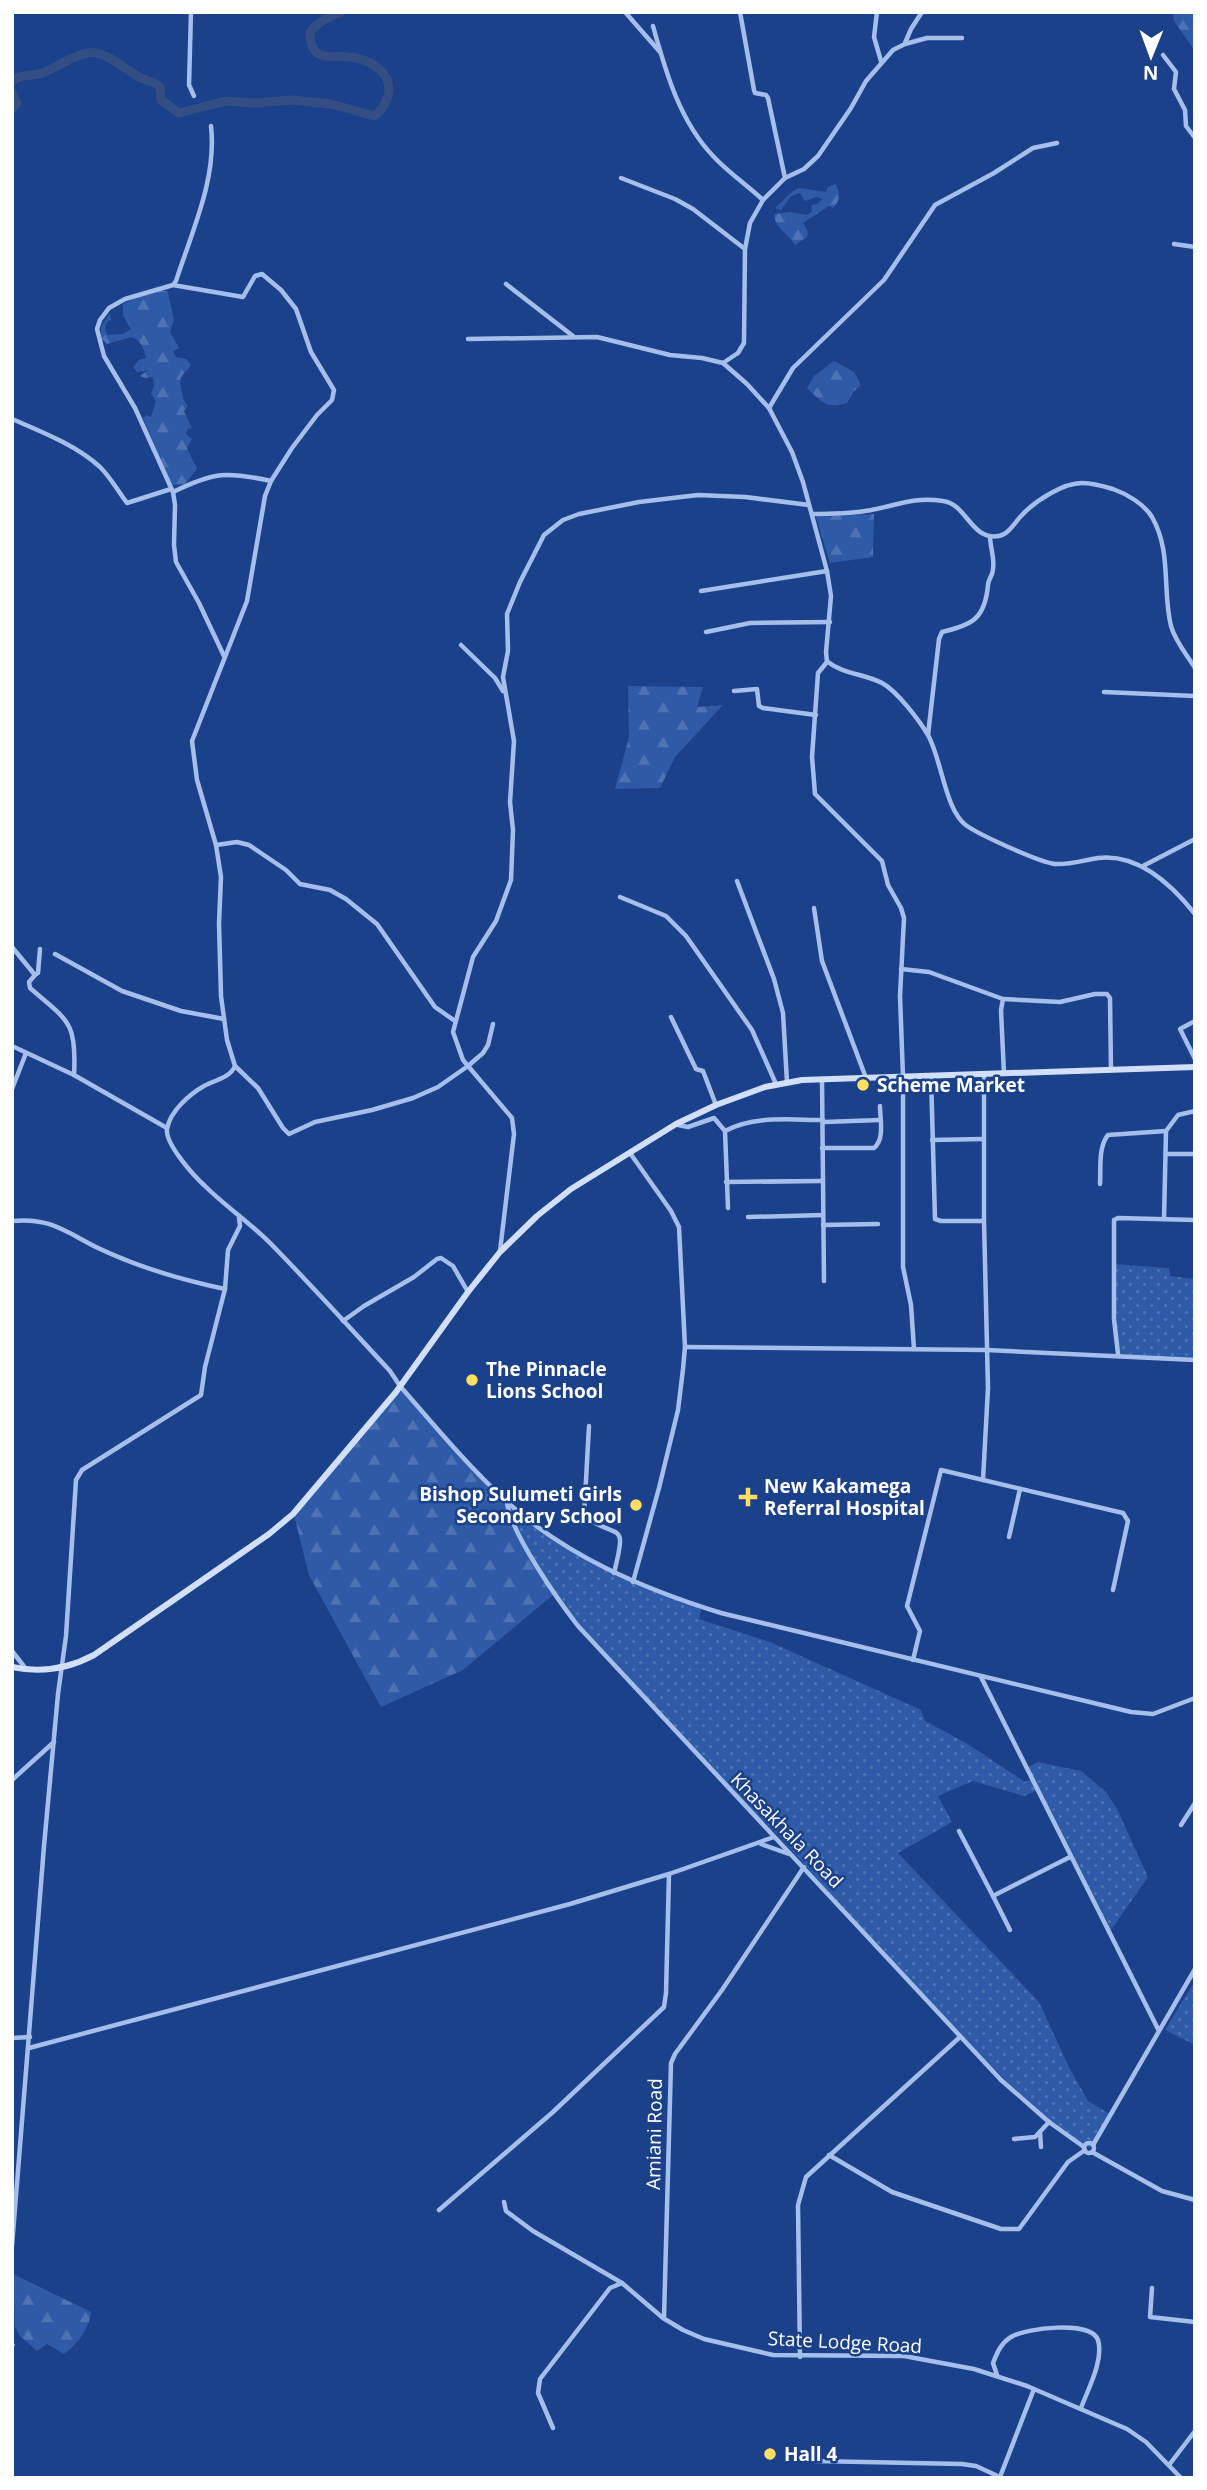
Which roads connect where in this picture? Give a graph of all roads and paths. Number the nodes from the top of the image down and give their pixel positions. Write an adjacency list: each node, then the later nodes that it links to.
1 (191, 12): 12 (street)
2 (625, 12): 9 (street)
3 (740, 12): 17 (street)
4 (877, 12): 11 (street)
5 (922, 12): 8 (street)
6 (653, 26): 9 (street)
7 (962, 38): 8 (street)
8 (905, 44): 11 (street)
9 (660, 53): 18 (street)
10 (1163, 55): 14 (street)
11 (881, 62): 17 (street)
12 (194, 96)
13 (211, 125): 23 (street)
14 (1195, 138)
15 (1057, 143): 27 (street)
16 (621, 178): 21 (street)
17 (785, 178): 18 (street)
18 (763, 200): 21 (street)
19 (1174, 244): 20 (street)
20 (1195, 247)
21 (745, 249): 26 (street)
22 (506, 284): 24 (street)
23 (173, 285): 29 (street); 30 (street)
24 (573, 336): 25 (street); 26 (street)
25 (468, 339)
26 (723, 363): 27 (street)
27 (769, 408): 31 (street)
28 (12, 419): 30 (street)
29 (271, 481): 30 (street); 39 (street)
30 (172, 490): 39 (street)
31 (809, 505): 32 (street); 43 (street)
32 (812, 514): 33 (street); 34 (street)
33 (990, 536): 41 (street); 47 (street)
34 (827, 571): 35 (street); 36 (street)
35 (701, 590)
36 (830, 622): 37 (street); 40 (street)
37 (706, 632)
38 (461, 645): 43 (street)
39 (225, 657): 49 (street)
40 (828, 662): 46 (street); 47 (street)
41 (1195, 668)
42 (734, 691): 46 (street)
43 (503, 692): 63 (street)
44 (1104, 692): 45 (street)
45 (1195, 696)
46 (816, 715): 58 (street)
47 (928, 736): 50 (street)
48 (1195, 839): 50 (street)
49 (216, 845): 62 (street); 63 (street)
50 (1142, 866): 54 (street)
51 (737, 881): 80 (street)
52 (620, 897): 81 (street)
53 (814, 908): 78 (street)
54 (1195, 914)
55 (12, 947): 59 (street)
56 (40, 950): 59 (street)
57 (55, 954): 62 (street)
58 (901, 969): 60 (street); 77 (street)
59 (35, 975): 74 (street)
60 (1003, 999): 72 (street); 73 (street)
61 (671, 1017): 83 (street)
62 (224, 1019): 69 (street)
63 (455, 1021): 70 (street)
64 (1195, 1021): 68 (street)
65 (493, 1024): 70 (street)
66 (12, 1046): 67 (street)
67 (26, 1053): 74 (street); 82 (street)
68 (1195, 1059)
69 (235, 1066): 70 (street); 89 (street)
70 (468, 1066): 111 (street)
71 (1195, 1067): 72 (main road)
72 (1111, 1070): 73 (main road)
73 (1004, 1074): 76 (main road)
74 (74, 1075): 89 (street)
75 (932, 1075): 76 (main road); 77 (main road); 93 (street)
76 (984, 1075): 92 (street)
77 (903, 1076): 78 (main road); 117 (street)
78 (866, 1078): 79 (main road)
79 (822, 1080): 80 (main road); 87 (street)
80 (787, 1082): 81 (main road)
81 (776, 1084): 83 (main road)
82 (12, 1089)
83 (716, 1105): 88 (main road)
84 (880, 1106): 86 (street)
85 (1195, 1111): 91 (street)
86 (880, 1120): 87 (street); 94 (street)
87 (824, 1121): 90 (street); 94 (street)
88 (676, 1124): 90 (street); 95 (main road)
89 (167, 1128): 103 (street)
90 (725, 1131): 99 (street)
91 (1166, 1131): 96 (street); 100 (street)
92 (983, 1139): 93 (street); 108 (street)
93 (932, 1140): 108 (street)
94 (822, 1148): 98 (street)
95 (629, 1151): 111 (main road); 116 (street)
96 (1166, 1154): 97 (street); 105 (street)
97 (1195, 1154)
98 (822, 1181): 99 (street); 102 (street)
99 (726, 1182): 101 (street)
100 (1100, 1184)
101 (728, 1208)
102 (823, 1215): 104 (street); 110 (street)
103 (239, 1217): 113 (street); 115 (street)
104 (748, 1217)
105 (1164, 1219): 106 (street); 119 (street)
106 (1195, 1220)
107 (12, 1221): 113 (street)
108 (984, 1221): 118 (street)
109 (878, 1224): 110 (street)
110 (823, 1225): 112 (street)
111 (500, 1252): 114 (main road)
112 (824, 1281)
113 (225, 1289): 133 (street)
114 (468, 1293): 115 (street); 121 (main road)
115 (343, 1321): 121 (street)
116 (685, 1347): 117 (street); 128 (street)
117 (914, 1349): 118 (street)
118 (987, 1350): 119 (street); 123 (street)
119 (1118, 1354): 120 (street)
120 (1195, 1360)
121 (400, 1386): 125 (street); 133 (main road)
122 (589, 1426): 127 (street)
123 (983, 1480): 124 (street); 131 (street)
124 (1020, 1489): 126 (street); 129 (street)
125 (507, 1502): 127 (street); 142 (street, Khasakhala Road)
126 (1009, 1537)
127 (614, 1573): 128 (street)
128 (633, 1582): 131 (street)
129 (1113, 1590)
130 (12, 1651): 134 (street)
131 (913, 1660): 135 (street)
132 (12, 1667): 134 (main road)
133 (63, 1667): 134 (main road); 137 (street)
134 (27, 1670)
135 (980, 1676): 136 (street); 145 (street)
136 (1195, 1698)
137 (55, 1741): 138 (street); 152 (street)
138 (12, 1780)
139 (1195, 1803): 140 (street)
140 (1181, 1825)
141 (958, 1831): 148 (street)
142 (774, 1837): 143 (street); 144 (street, Khasakhala Road)
143 (760, 1843): 144 (street); 147 (street)
144 (790, 1854): 146 (street, Khasakhala Road)
145 (1070, 1857): 148 (street); 151 (street)
146 (804, 1867): 153 (street, Khasakhala Road); 170 (street, Amiani Road)
147 (670, 1874): 155 (street); 166 (street)
148 (993, 1896): 149 (street)
149 (1010, 1930)
150 (1195, 1969): 151 (street)
151 (1158, 2029): 159 (street)
152 (30, 2036): 154 (street); 155 (street)
153 (960, 2037): 156 (street, Khasakhala Road); 163 (street)
154 (12, 2038)
155 (29, 2049): 167 (street)
156 (1049, 2122): 157 (street); 161 (street, Khasakhala Road)
157 (1040, 2132): 158 (street); 160 (street)
158 (1014, 2139)
159 (1093, 2145): 161 (street); 162 (street)
160 (1041, 2147)
161 (1084, 2149): 162 (street, Khasakhala Road); 163 (street)
162 (1092, 2152): 164 (street)
163 (829, 2155): 172 (street)
164 (1195, 2200)
165 (504, 2202): 168 (street, State Lodge Road)
166 (439, 2210)
167 (12, 2246)
168 (622, 2283): 170 (street, State Lodge Road); 176 (street)
169 (1152, 2288): 171 (street)
170 (663, 2318): 172 (street, State Lodge Road)
171 (1195, 2322)
172 (800, 2357): 173 (street, State Lodge Road)
173 (997, 2376): 174 (street, State Lodge Road); 175 (street)
174 (1034, 2389): 175 (street, State Lodge Road); 180 (street)
175 (1081, 2408): 179 (street, State Lodge Road)
176 (553, 2428)
177 (1195, 2431): 179 (street)
178 (815, 2461): 180 (street)
179 (1169, 2465): 181 (street, State Lodge Road)
180 (1001, 2477)
181 (1181, 2478)

